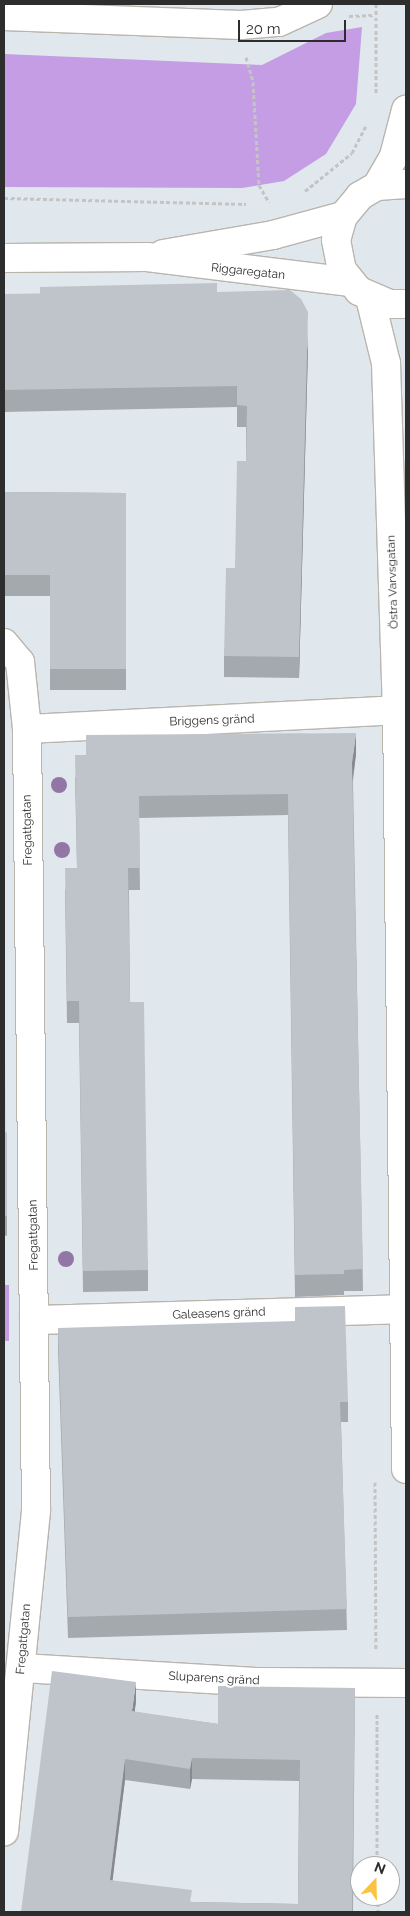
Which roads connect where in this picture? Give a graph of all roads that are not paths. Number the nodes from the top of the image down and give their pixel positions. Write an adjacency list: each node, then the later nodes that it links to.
1 (318, 4): 2 (street)
2 (4, 16)
3 (406, 110): 5 (street)
4 (406, 184): 5 (street)
5 (376, 186): 6 (street)
6 (343, 216): 7 (street, Riggaregatan); 9 (street, Östra Varvsgatan)
7 (147, 257): 8 (street, Riggaregatan); 9 (street, Riggaregatan)
8 (4, 258)
9 (360, 290): 10 (street, Riggaregatan); 12 (street, Östra Varvsgatan)
10 (406, 304)
11 (4, 643): 13 (street, Fregattgatan)
12 (397, 710): 13 (street, Briggens gränd); 14 (street, Östra Varvsgatan)
13 (27, 729): 15 (street, Fregattgatan)
14 (404, 1310): 15 (street, Galeasens gränd); 16 (street, Östra Varvsgatan)
15 (34, 1320): 17 (street, Fregattgatan)
16 (406, 1468)
17 (22, 1668): 18 (street, Sluparens gränd); 19 (street, Fregattgatan)
18 (406, 1683)
19 (9, 1735): 20 (street, Fregattgatan)
20 (4, 1831)

